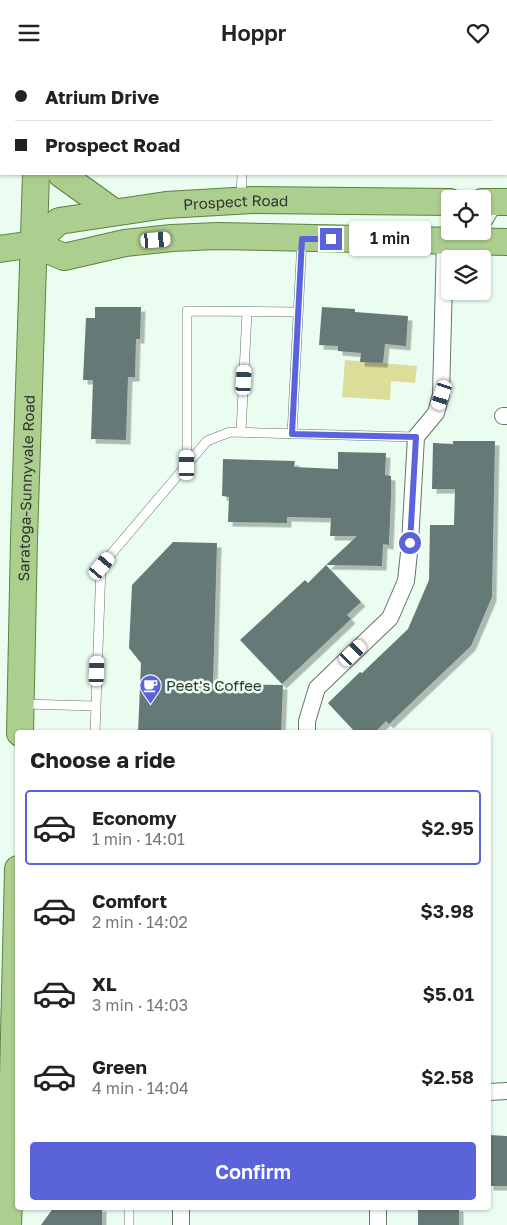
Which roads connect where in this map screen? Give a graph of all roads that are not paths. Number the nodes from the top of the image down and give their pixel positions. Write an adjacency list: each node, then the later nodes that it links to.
1 (36, 175): 12 (main road, Saratoga-Sunnyvale Road)
2 (62, 175): 6 (main road)
3 (242, 175): 4 (lane)
4 (241, 200): 5 (main road, Prospect Road); 6 (main road, Prospect Road)
5 (441, 202)
6 (114, 213): 12 (main road, Prospect Road)
7 (441, 236): 8 (main road)
8 (302, 239): 12 (main road); 15 (lane)
9 (448, 240): 18 (street)
10 (487, 240): 11 (main road)
11 (507, 242)
12 (34, 244): 13 (main road); 20 (main road, Saratoga-Sunnyvale Road)
13 (0, 249)
14 (247, 312): 15 (lane); 16 (lane); 19 (lane)
15 (298, 312): 17 (lane)
16 (241, 432): 17 (lane); 19 (lane)
17 (292, 434): 18 (lane)
18 (416, 437): 24 (street)
19 (187, 465): 21 (lane)
20 (21, 704): 21 (lane); 22 (main road, Saratoga-Sunnyvale Road)
21 (95, 706): 23 (lane)
22 (20, 730)
23 (95, 730)
24 (307, 730)
25 (15, 962): 28 (main road)
26 (507, 1091): 27 (street)
27 (491, 1092)
28 (10, 1117): 32 (main road)
29 (129, 1210): 33 (lane)
30 (181, 1210): 34 (street)
31 (378, 1210): 35 (street)
32 (8, 1225)
33 (129, 1225)
34 (181, 1225)
35 (378, 1225)

